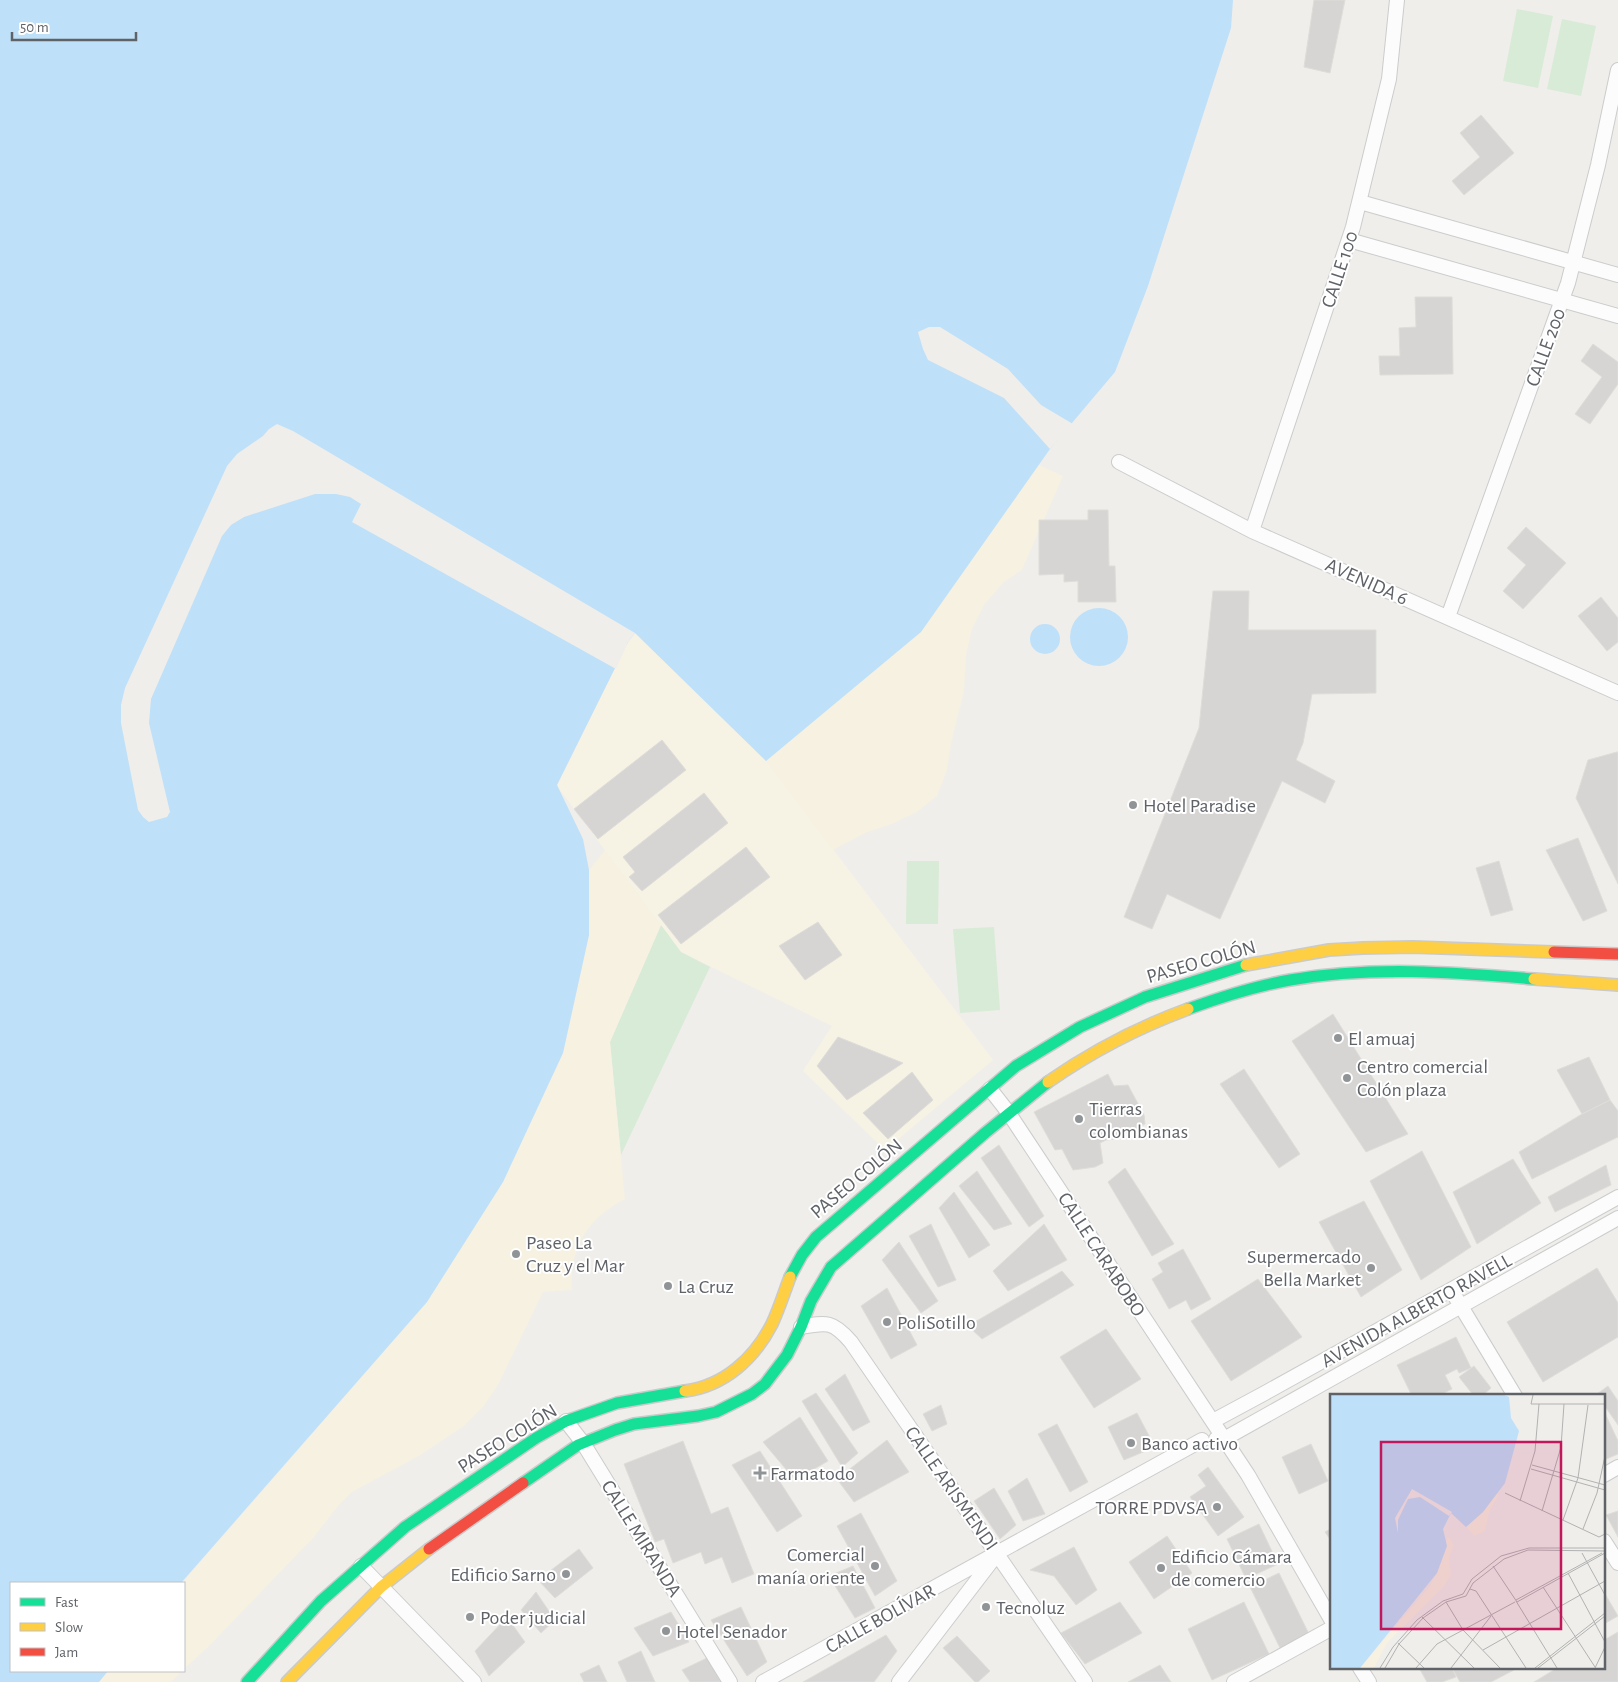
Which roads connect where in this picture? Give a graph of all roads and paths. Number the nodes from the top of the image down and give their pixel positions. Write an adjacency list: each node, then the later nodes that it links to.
1 (1397, 0): 3 (street, CALLE 100)
2 (1618, 70): 5 (street, CALLE 200)
3 (1360, 202): 4 (street, CALLE 100); 5 (street)
4 (1349, 240): 7 (street); 10 (street, CALLE 100)
5 (1574, 262): 6 (street); 7 (street, CALLE 200)
6 (1618, 275)
7 (1562, 300): 8 (street); 11 (street, CALLE 200)
8 (1618, 316)
9 (1119, 462): 10 (street, AVENIDA 6)
10 (1252, 531): 11 (street, AVENIDA 6)
11 (1448, 617): 12 (street, AVENIDA 6)
12 (1618, 693)
13 (1618, 954): 15 (street, PASEO COLÓN)
14 (1618, 985): 16 (street, PASEO COLÓN)
15 (990, 1089): 16 (street, CALLE CARABOBO); 19 (street, PASEO COLÓN)
16 (1008, 1112): 20 (street, PASEO COLÓN); 26 (street, CALLE CARABOBO)
17 (1618, 1197): 21 (street, AVENIDA ALBERTO RAVELL)
18 (1618, 1218): 22 (street, AVENIDA ALBERTO RAVELL)
19 (802, 1255): 20 (street); 25 (street, PASEO COLÓN)
20 (818, 1271): 23 (street, PASEO COLÓN)
21 (1452, 1290): 22 (street); 26 (street, AVENIDA ALBERTO RAVELL)
22 (1460, 1305): 24 (street); 27 (street, AVENIDA ALBERTO RAVELL)
23 (801, 1327): 29 (street, PASEO COLÓN); 33 (street, CALLE ARISMENDI)
24 (1514, 1394)
25 (566, 1421): 29 (street, CALLE MIRANDA); 35 (street, PASEO COLÓN)
26 (1213, 1421): 27 (street, CALLE CARABOBO); 28 (street)
27 (1224, 1439): 28 (street); 37 (street, CALLE CARABOBO)
28 (1202, 1440): 33 (street)
29 (583, 1443): 36 (street, PASEO COLÓN); 43 (street, CALLE MIRANDA)
30 (1618, 1467): 31 (street)
31 (1606, 1474)
32 (1606, 1544): 34 (street)
33 (997, 1554): 44 (street, CALLE BOLÍVAR); 45 (street); 46 (street, CALLE ARISMENDI)
34 (1618, 1563)
35 (362, 1566): 36 (street); 40 (street, PASEO COLÓN)
36 (381, 1587): 41 (street, PASEO COLÓN); 42 (street)
37 (1330, 1618)
38 (1330, 1629): 47 (street)
39 (1361, 1670): 48 (street)
40 (247, 1682)
41 (287, 1682)
42 (474, 1682)
43 (730, 1682)
44 (763, 1682)
45 (899, 1682)
46 (1085, 1682)
47 (1234, 1682)
48 (1369, 1682)

